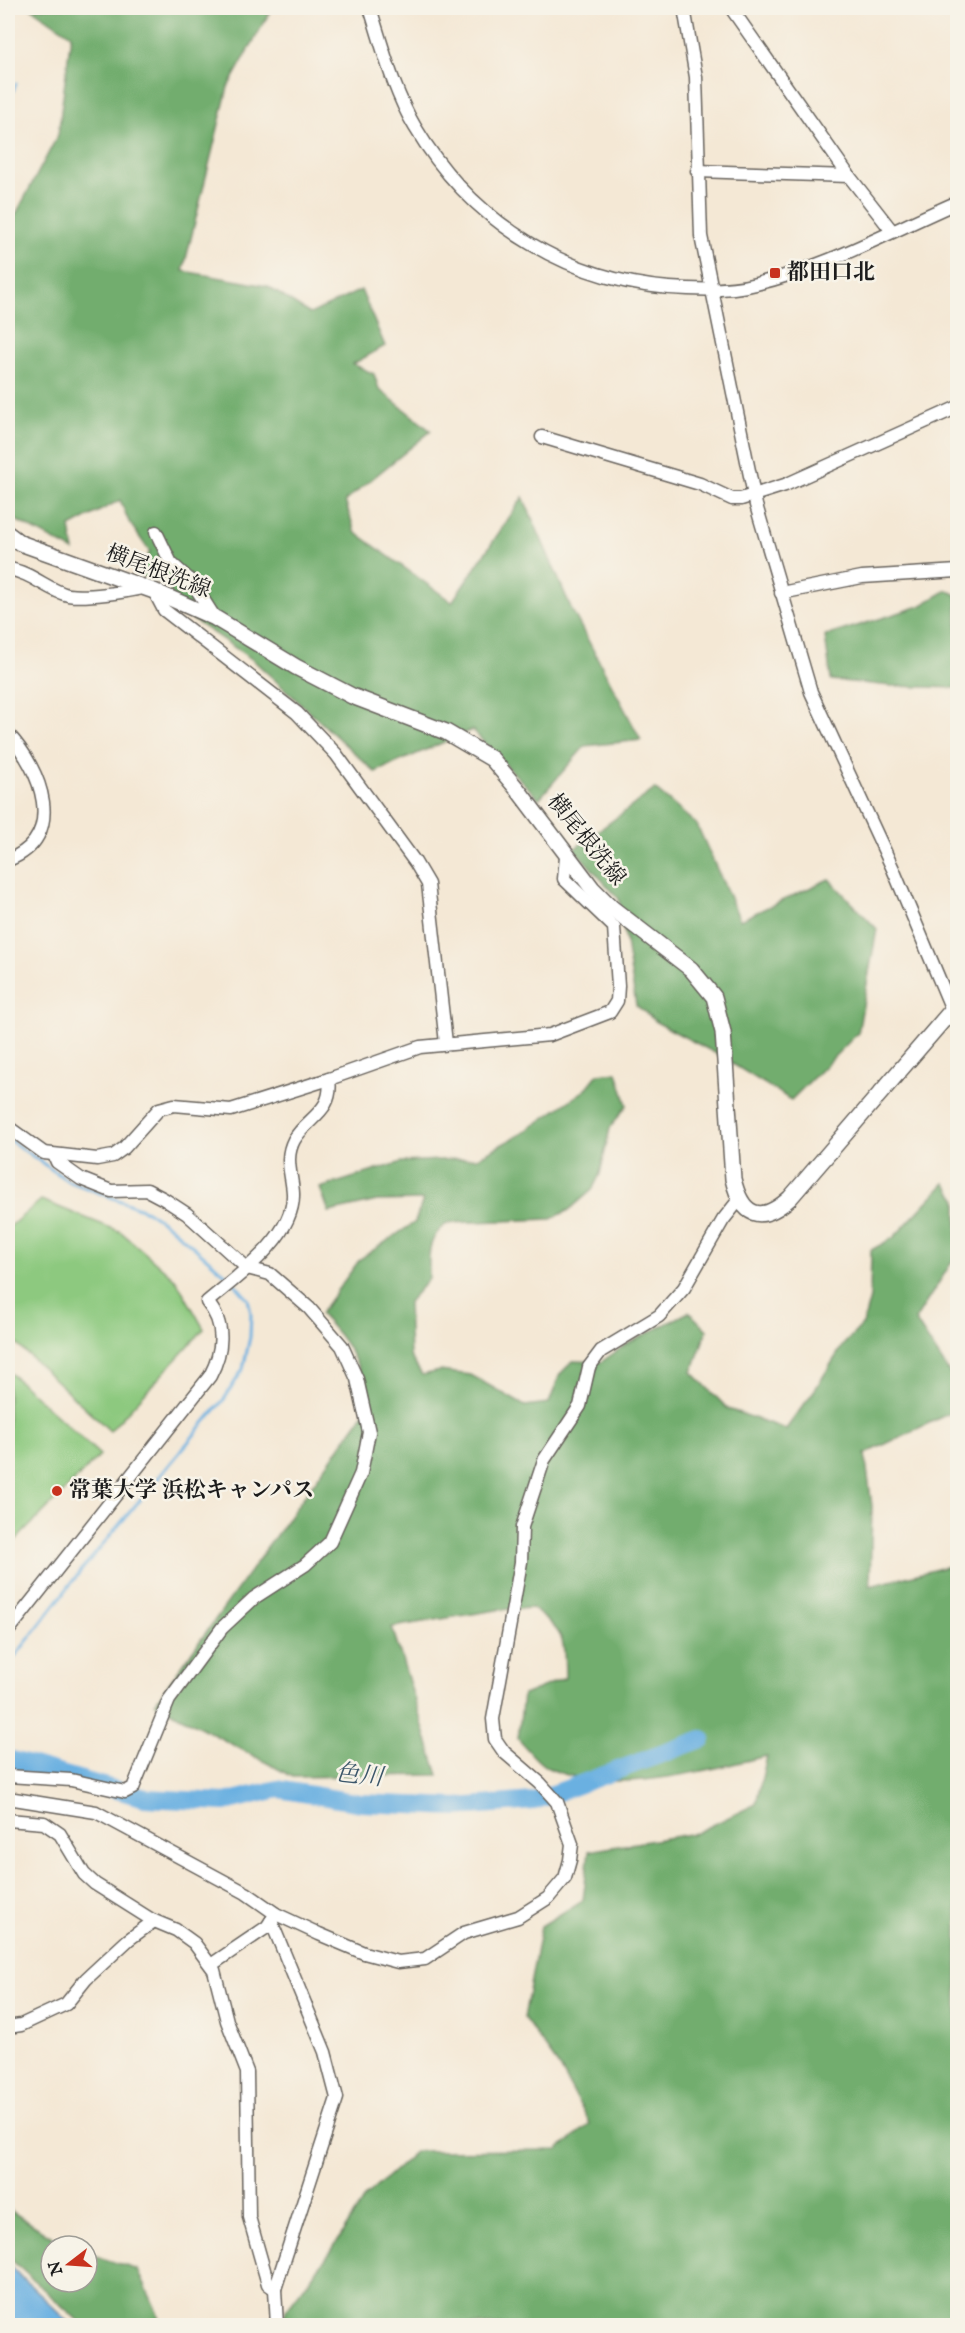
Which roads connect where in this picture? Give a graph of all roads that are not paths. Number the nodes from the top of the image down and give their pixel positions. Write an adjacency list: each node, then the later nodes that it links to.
1 (370, 8): 8 (street)
2 (684, 8): 4 (street)
3 (731, 8): 5 (street)
4 (697, 171): 5 (street); 8 (street)
5 (849, 176): 7 (street)
6 (957, 202): 7 (street)
7 (892, 231): 8 (street)
8 (711, 290): 11 (street)
9 (957, 407): 11 (street)
10 (542, 437): 11 (street)
11 (754, 496): 17 (street)
12 (156, 532): 18 (street)
13 (8, 534): 16 (main road, 横尾根洗線)
14 (8, 569): 16 (street)
15 (957, 571): 17 (street)
16 (148, 590): 18 (main road, 横尾根洗線); 23 (street)
17 (781, 593): 22 (street)
18 (215, 618): 20 (main road, 横尾根洗線)
19 (8, 735): 21 (street)
20 (566, 857): 23 (street); 27 (main road, 横尾根洗線)
21 (8, 860)
22 (955, 1012): 27 (main road)
23 (446, 1043): 24 (street)
24 (329, 1079): 26 (street); 28 (street)
25 (8, 1127): 26 (street)
26 (54, 1155): 28 (street)
27 (738, 1201): 33 (street)
28 (247, 1268): 29 (street); 30 (street)
29 (8, 1631)
30 (8, 1776)
31 (8, 1798): 33 (street)
32 (8, 1820): 34 (street)
33 (273, 1918): 35 (street); 37 (street)
34 (154, 1921): 35 (street); 36 (street)
35 (211, 1965): 37 (street)
36 (8, 2027)
37 (275, 2289): 38 (street)
38 (277, 2325)

